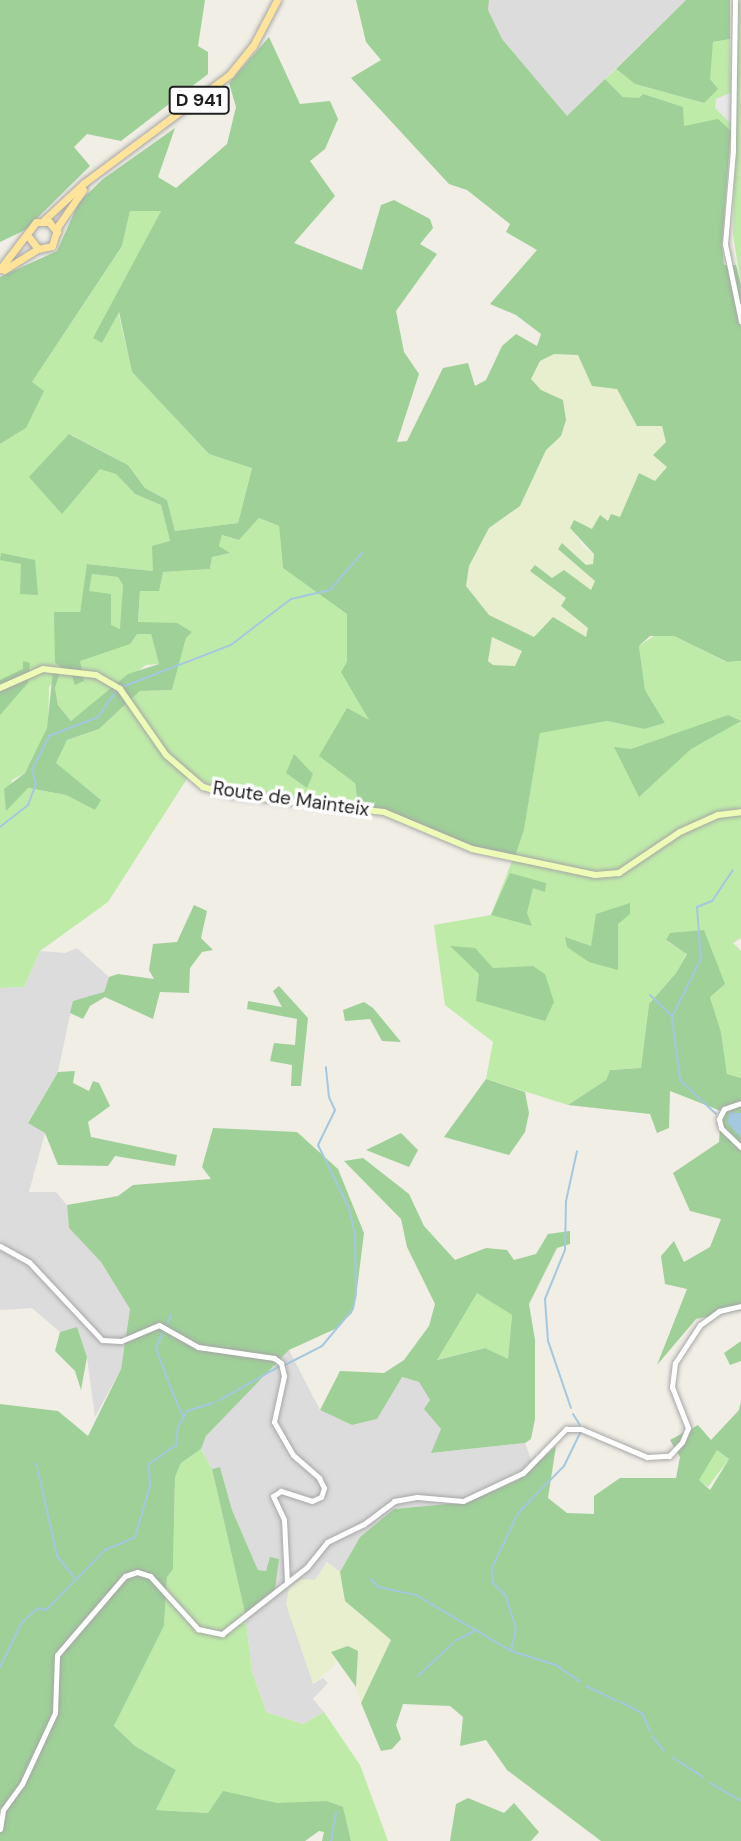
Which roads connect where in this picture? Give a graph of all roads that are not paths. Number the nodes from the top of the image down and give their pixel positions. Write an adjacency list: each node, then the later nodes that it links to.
1 (277, 0): 3 (main road, D 941)
2 (735, 0): 9 (street)
3 (95, 175): 4 (main road, D 941); 5 (main road, D 941)
4 (44, 220): 5 (main road); 6 (main road)
5 (57, 232): 7 (main road)
6 (28, 236): 7 (main road); 8 (main road)
7 (38, 249): 8 (main road)
8 (0, 270)
9 (741, 321)
10 (0, 688): 11 (main road, Route de Mainteix)
11 (741, 812)
12 (741, 1103): 13 (street)
13 (741, 1147)
14 (0, 1246): 16 (street)
15 (741, 1306): 16 (street)
16 (287, 1581): 17 (street)
17 (0, 1829)

